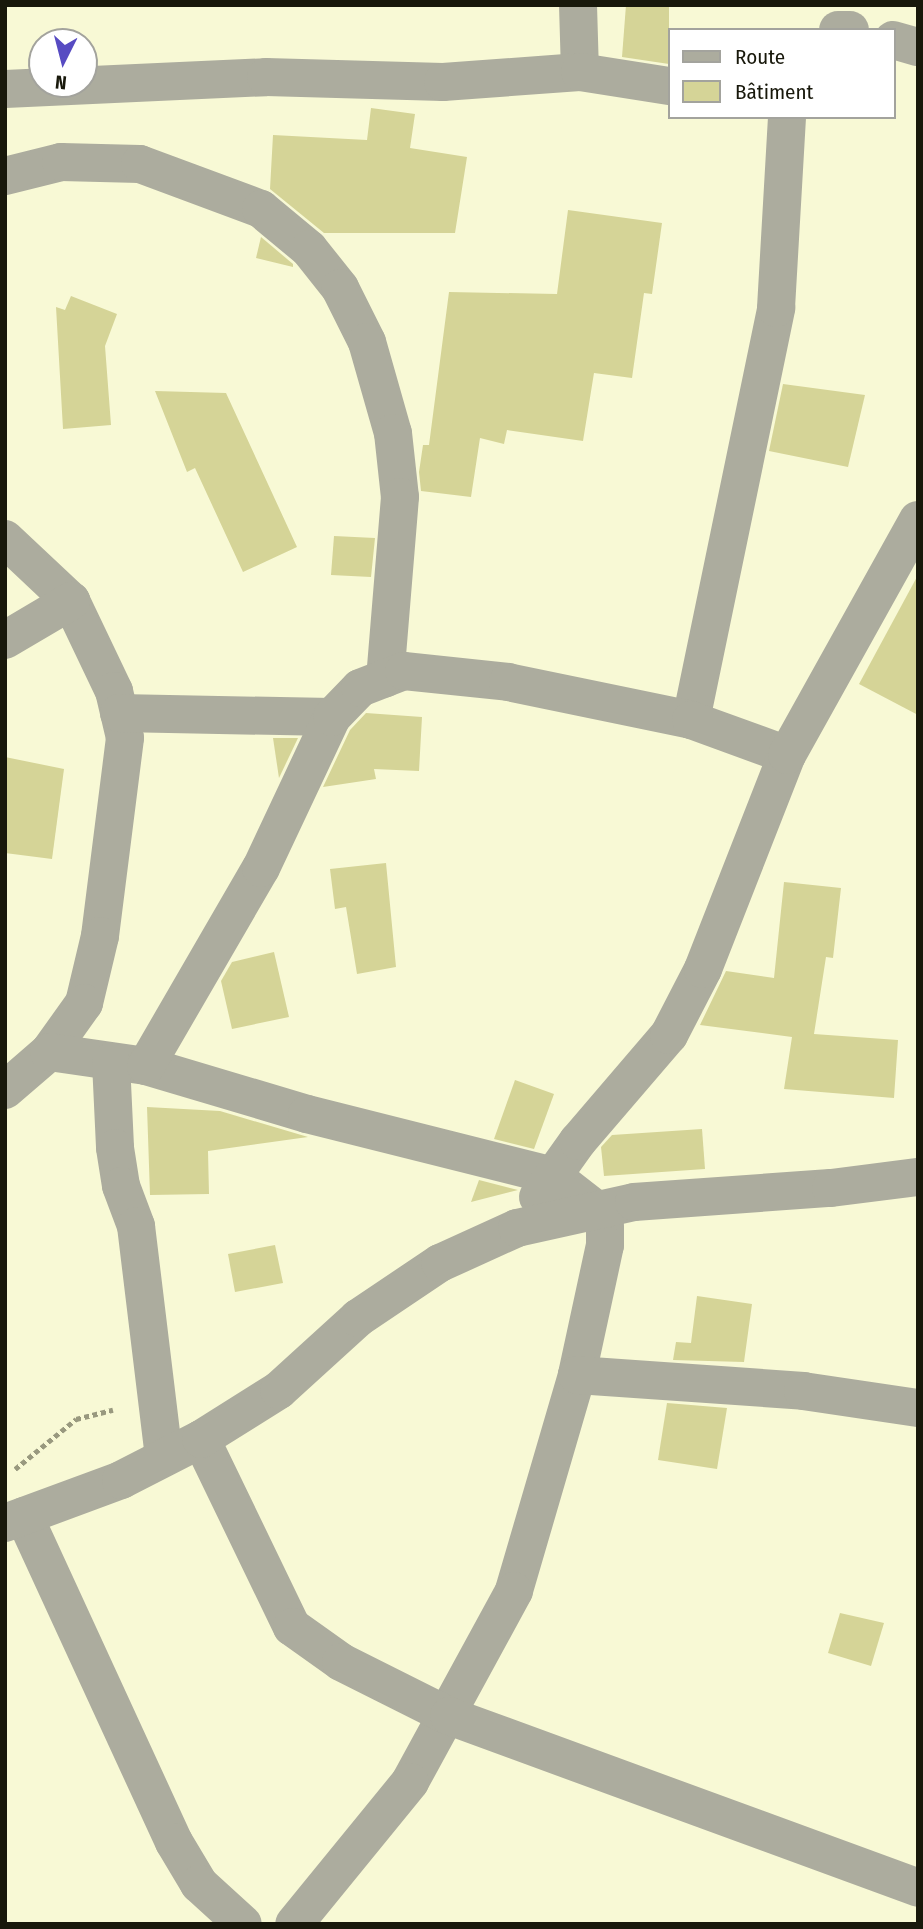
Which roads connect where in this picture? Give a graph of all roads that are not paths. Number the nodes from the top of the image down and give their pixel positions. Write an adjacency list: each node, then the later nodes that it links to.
1 (578, 5): 4 (street)
2 (895, 41): 3 (street)
3 (918, 47)
4 (580, 72): 5 (street); 6 (street)
5 (668, 86)
6 (5, 89)
7 (787, 119): 16 (street)
8 (5, 176): 13 (street)
9 (918, 520): 17 (street)
10 (5, 539): 11 (street)
11 (71, 601): 12 (street); 14 (street)
12 (5, 640)
13 (385, 678): 15 (street); 16 (street)
14 (119, 713): 15 (street); 18 (street)
15 (332, 717): 19 (street)
16 (691, 720): 17 (street)
17 (788, 755): 21 (street)
18 (49, 1052): 19 (street); 20 (street)
19 (128, 1064): 21 (street); 28 (street)
20 (5, 1090)
21 (554, 1176): 23 (street); 24 (street)
22 (918, 1177): 23 (street)
23 (598, 1211): 24 (street); 25 (street)
24 (517, 1228): 27 (street)
25 (577, 1375): 26 (street); 30 (street)
26 (918, 1408)
27 (201, 1439): 28 (street); 30 (street)
28 (164, 1457): 29 (street)
29 (15, 1520): 32 (street)
30 (449, 1716): 31 (street); 33 (street)
31 (918, 1888)
32 (243, 1924)
33 (294, 1924)

